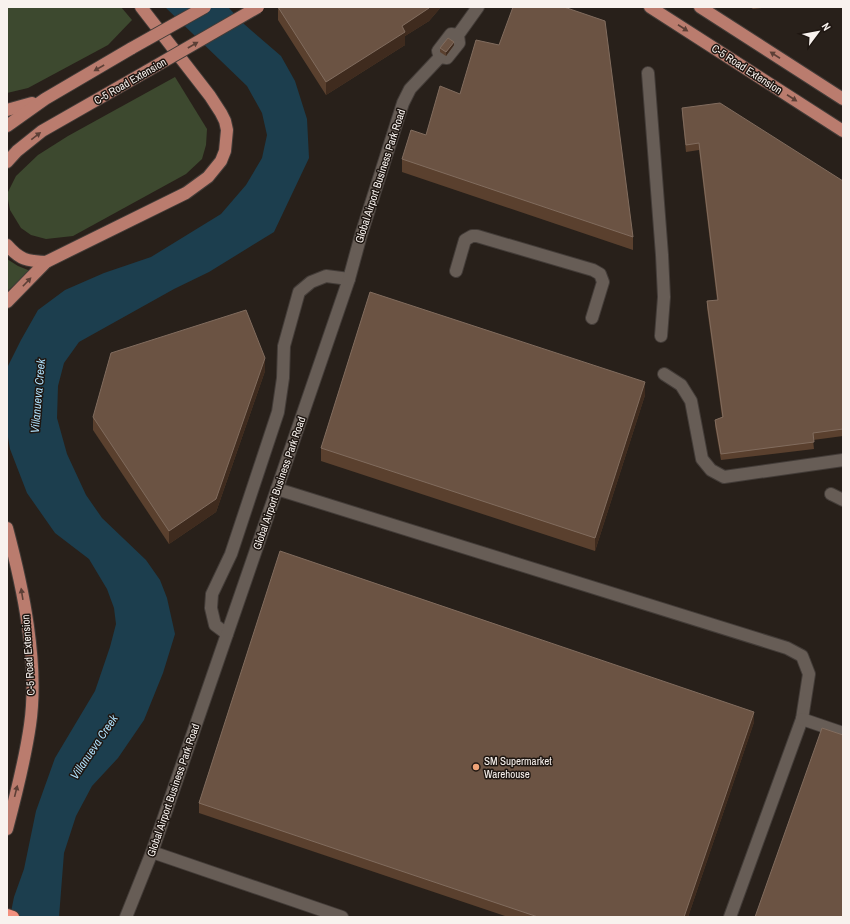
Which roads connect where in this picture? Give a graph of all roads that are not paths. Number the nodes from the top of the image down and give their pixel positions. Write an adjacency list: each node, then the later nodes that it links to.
1 (140, 7): 15 (main road)
2 (205, 7): 8 (main road, one-way to 8, bridge)
3 (258, 7): 13 (main road, C-5 Road Extension, one-way to 3, bridge)
4 (478, 7): 17 (street, Global Airport Business Park Road)
5 (650, 7): 12 (main road, C-5 Road Extension, one-way to 12)
6 (700, 7): 9 (main road, one-way to 6)
7 (648, 74): 20 (street)
8 (44, 98): 10 (main road); 11 (main road)
9 (843, 99)
10 (7, 110)
11 (7, 126)
12 (843, 130)
13 (7, 162)
14 (7, 245): 15 (main road)
15 (46, 262): 18 (main road, one-way to 15)
16 (456, 271): 19 (street)
17 (348, 279): 23 (street, Global Airport Business Park Road); 27 (street)
18 (7, 302)
19 (592, 318)
20 (661, 336)
21 (664, 374): 22 (street)
22 (843, 460)
23 (277, 489): 27 (street, Global Airport Business Park Road); 28 (street)
24 (831, 494): 25 (street)
25 (843, 500)
26 (7, 528): 30 (main road, C-5 Road Extension, one-way to 26)
27 (227, 634): 31 (street, Global Airport Business Park Road)
28 (802, 719): 29 (street); 36 (street)
29 (843, 733)
30 (7, 829)
31 (152, 852): 34 (street, Global Airport Business Park Road); 35 (street)
32 (7, 915): 33 (highway)
33 (13, 917)
34 (126, 917)
35 (342, 917)
36 (730, 917)

